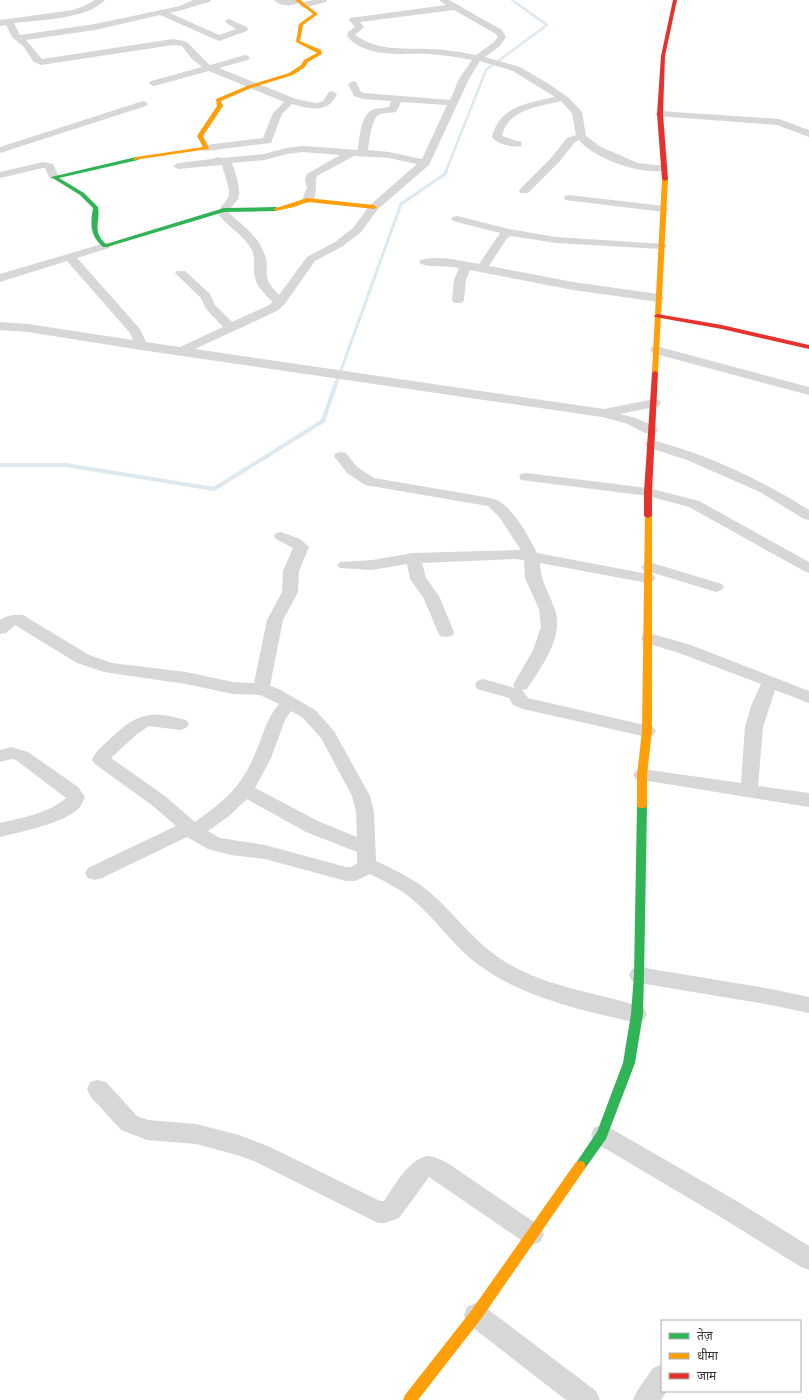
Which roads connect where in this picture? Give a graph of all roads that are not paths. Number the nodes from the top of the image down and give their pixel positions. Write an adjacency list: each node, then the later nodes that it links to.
1 (101, 0): 12 (street)
2 (182, 0): 9 (street)
3 (207, 0): 9 (street)
4 (278, 0): 8 (street)
5 (323, 0): 8 (street)
6 (443, 0): 10 (street)
7 (675, 0): 30 (street)
8 (299, 2): 22 (street)
9 (190, 5): 11 (street)
10 (454, 7): 19 (street); 19 (street)
11 (156, 11): 15 (street); 16 (street)
12 (4, 22): 15 (street)
13 (229, 22): 16 (street)
14 (67, 25): 15 (street)
15 (16, 34): 17 (street)
16 (219, 38): 17 (street)
17 (185, 44): 20 (street)
18 (244, 58): 20 (street)
19 (480, 59): 25 (street); 28 (street)
20 (208, 67): 21 (street); 22 (street)
21 (154, 83)
22 (254, 84): 27 (street); 34 (street)
23 (353, 84): 26 (street)
24 (332, 94): 27 (street)
25 (562, 98): 32 (street); 33 (street)
26 (397, 99): 28 (street); 37 (street)
27 (290, 101): 34 (street)
28 (454, 103): 39 (street)
29 (143, 104): 35 (street)
30 (660, 114): 31 (street); 41 (street)
31 (809, 134)
32 (581, 136): 41 (street); 44 (street)
33 (517, 144)
34 (206, 148): 38 (street); 43 (street)
35 (0, 150)
36 (351, 153): 37 (street); 38 (street); 46 (street)
37 (363, 153): 39 (street)
38 (224, 162): 40 (street); 49 (street)
39 (425, 163): 47 (street)
40 (178, 166)
41 (663, 168): 48 (street)
42 (0, 175): 43 (street)
43 (54, 177): 52 (street)
44 (524, 191)
45 (569, 198): 48 (street)
46 (307, 200): 47 (street); 49 (street)
47 (374, 207): 62 (street)
48 (664, 209): 53 (street)
49 (224, 210): 52 (street); 62 (street)
50 (457, 219): 51 (street)
51 (508, 232): 53 (street); 57 (street)
52 (105, 246): 54 (street)
53 (661, 246): 60 (street)
54 (70, 257): 59 (street); 68 (street)
55 (425, 262): 56 (street)
56 (466, 265): 57 (street); 61 (street)
57 (482, 268): 60 (street)
58 (181, 272): 65 (street)
59 (0, 278)
60 (658, 298): 63 (street)
61 (458, 300)
62 (280, 302): 65 (street)
63 (657, 316): 69 (street); 70 (street)
64 (0, 326): 66 (street)
65 (231, 328): 71 (street)
66 (37, 330): 67 (street); 68 (street)
67 (0, 332)
68 (141, 346): 71 (street)
69 (809, 347)
70 (656, 350): 72 (street); 73 (street)
71 (182, 351): 74 (street)
72 (809, 391)
73 (654, 403): 74 (street); 75 (street)
74 (604, 413): 75 (street)
75 (652, 437): 78 (street); 79 (street)
76 (341, 456): 83 (street)
77 (526, 477): 78 (street)
78 (648, 492): 86 (street); 87 (street)
79 (783, 499): 80 (street); 81 (street)
80 (809, 504)
81 (809, 516)
82 (281, 536): 95 (street)
83 (531, 556): 84 (street); 87 (street); 94 (street)
84 (413, 558): 85 (street); 90 (street)
85 (345, 564)
86 (809, 568)
87 (648, 572): 88 (street); 91 (street)
88 (716, 588)
89 (0, 628): 95 (street)
90 (446, 632)
91 (649, 638): 92 (street); 99 (street)
92 (770, 682): 96 (street); 103 (street)
93 (483, 685): 99 (street)
94 (521, 686)
95 (261, 689): 97 (street)
96 (809, 697)
97 (290, 703): 102 (street); 107 (street)
98 (180, 724): 106 (street)
99 (647, 731): 101 (street)
100 (0, 756): 105 (street)
101 (642, 775): 103 (street); 109 (street)
102 (245, 790): 106 (street); 107 (street)
103 (749, 791): 104 (street)
104 (809, 800)
105 (0, 830)
106 (192, 830): 107 (street); 108 (street)
107 (367, 857): 111 (street)
108 (95, 874)
109 (639, 975): 110 (street); 111 (street)
110 (809, 1005)
111 (637, 1014): 113 (street)
112 (98, 1089): 114 (street)
113 (602, 1135): 114 (street); 115 (street)
114 (532, 1234): 116 (street)
115 (809, 1259)
116 (476, 1315): 118 (street); 119 (street)
117 (661, 1378): 120 (street)
118 (410, 1400)
119 (587, 1400)
120 (646, 1400)

